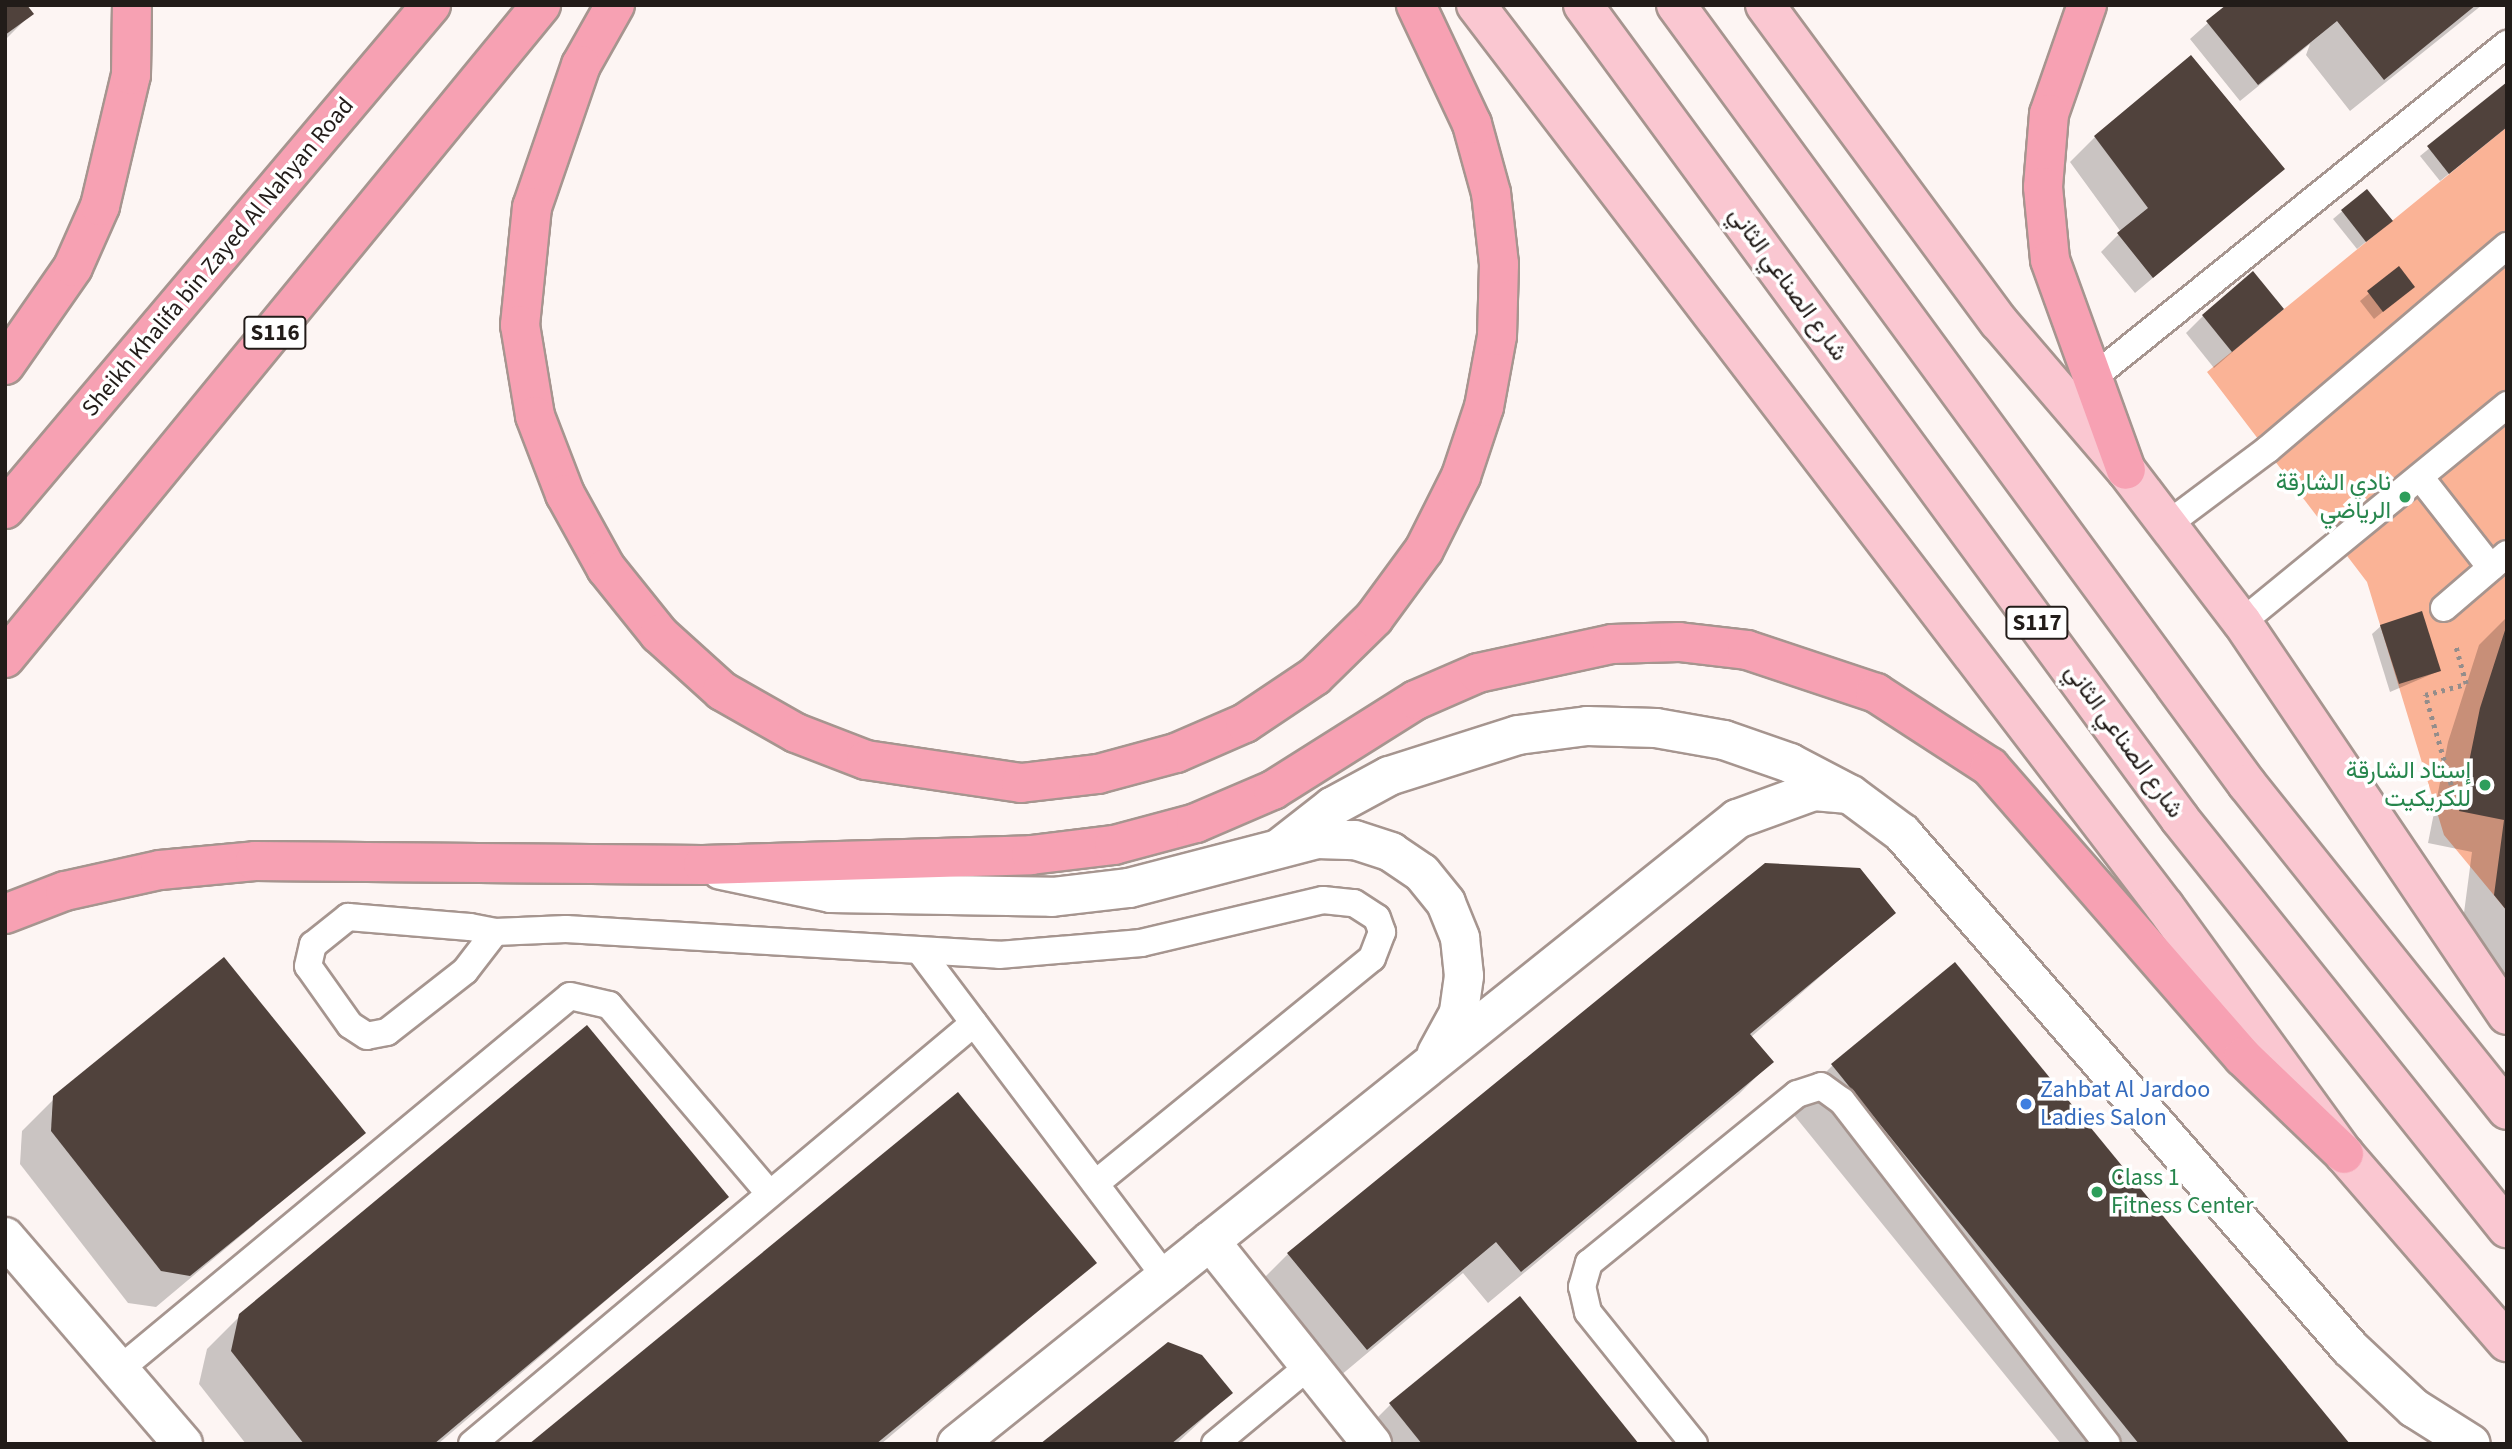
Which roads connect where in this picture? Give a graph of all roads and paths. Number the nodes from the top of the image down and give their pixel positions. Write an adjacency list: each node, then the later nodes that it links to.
1 (132, 5): 13 (highway)
2 (431, 5): 18 (highway, Sheikh Khalifa bin Zayed Al Nahyan Road)
3 (541, 5): 23 (highway, S116)
4 (615, 5): 5 (highway)
5 (1416, 5)
6 (1476, 5): 35 (main road)
7 (1583, 5): 38 (main road, شارع الصناعي الثاني / S117)
8 (1676, 5): 34 (main road, S117)
9 (1765, 5): 16 (main road)
10 (2087, 5): 14 (highway)
11 (2507, 44): 14 (lane)
12 (2507, 246): 19 (lane)
13 (5, 365)
14 (2090, 380): 16 (highway)
15 (2507, 405): 17 (lane)
16 (2126, 470): 19 (main road)
17 (2420, 477): 20 (lane); 22 (lane)
18 (5, 509)
19 (2168, 524): 22 (main road)
20 (2499, 561): 21 (lane)
21 (2444, 608): 24 (path)
22 (2242, 622): 31 (main road)
23 (5, 658)
24 (2451, 785)
25 (1851, 795): 26 (street); 33 (street); 45 (street)
26 (1281, 846): 27 (street); 33 (street)
27 (703, 865): 28 (highway); 35 (highway)
28 (5, 914)
29 (495, 932): 29 (lane); 30 (lane)
30 (922, 954): 32 (lane); 36 (lane)
31 (2507, 1015)
32 (974, 1023): 36 (lane); 37 (lane)
33 (1416, 1075): 40 (street)
34 (2507, 1110)
35 (2344, 1154): 42 (main road)
36 (1095, 1184): 41 (lane)
37 (769, 1193): 44 (lane); 47 (lane)
38 (2507, 1228)
39 (5, 1237): 44 (street)
40 (1210, 1241): 41 (street); 43 (street)
41 (1165, 1277): 48 (street)
42 (2507, 1342)
43 (1310, 1365): 49 (lane); 50 (street)
44 (120, 1369): 46 (street)
45 (2455, 1440)
46 (183, 1444)
47 (472, 1444)
48 (957, 1444)
49 (1214, 1444)
50 (1372, 1444)
51 (1694, 1444): 52 (lane)
52 (2107, 1444)

